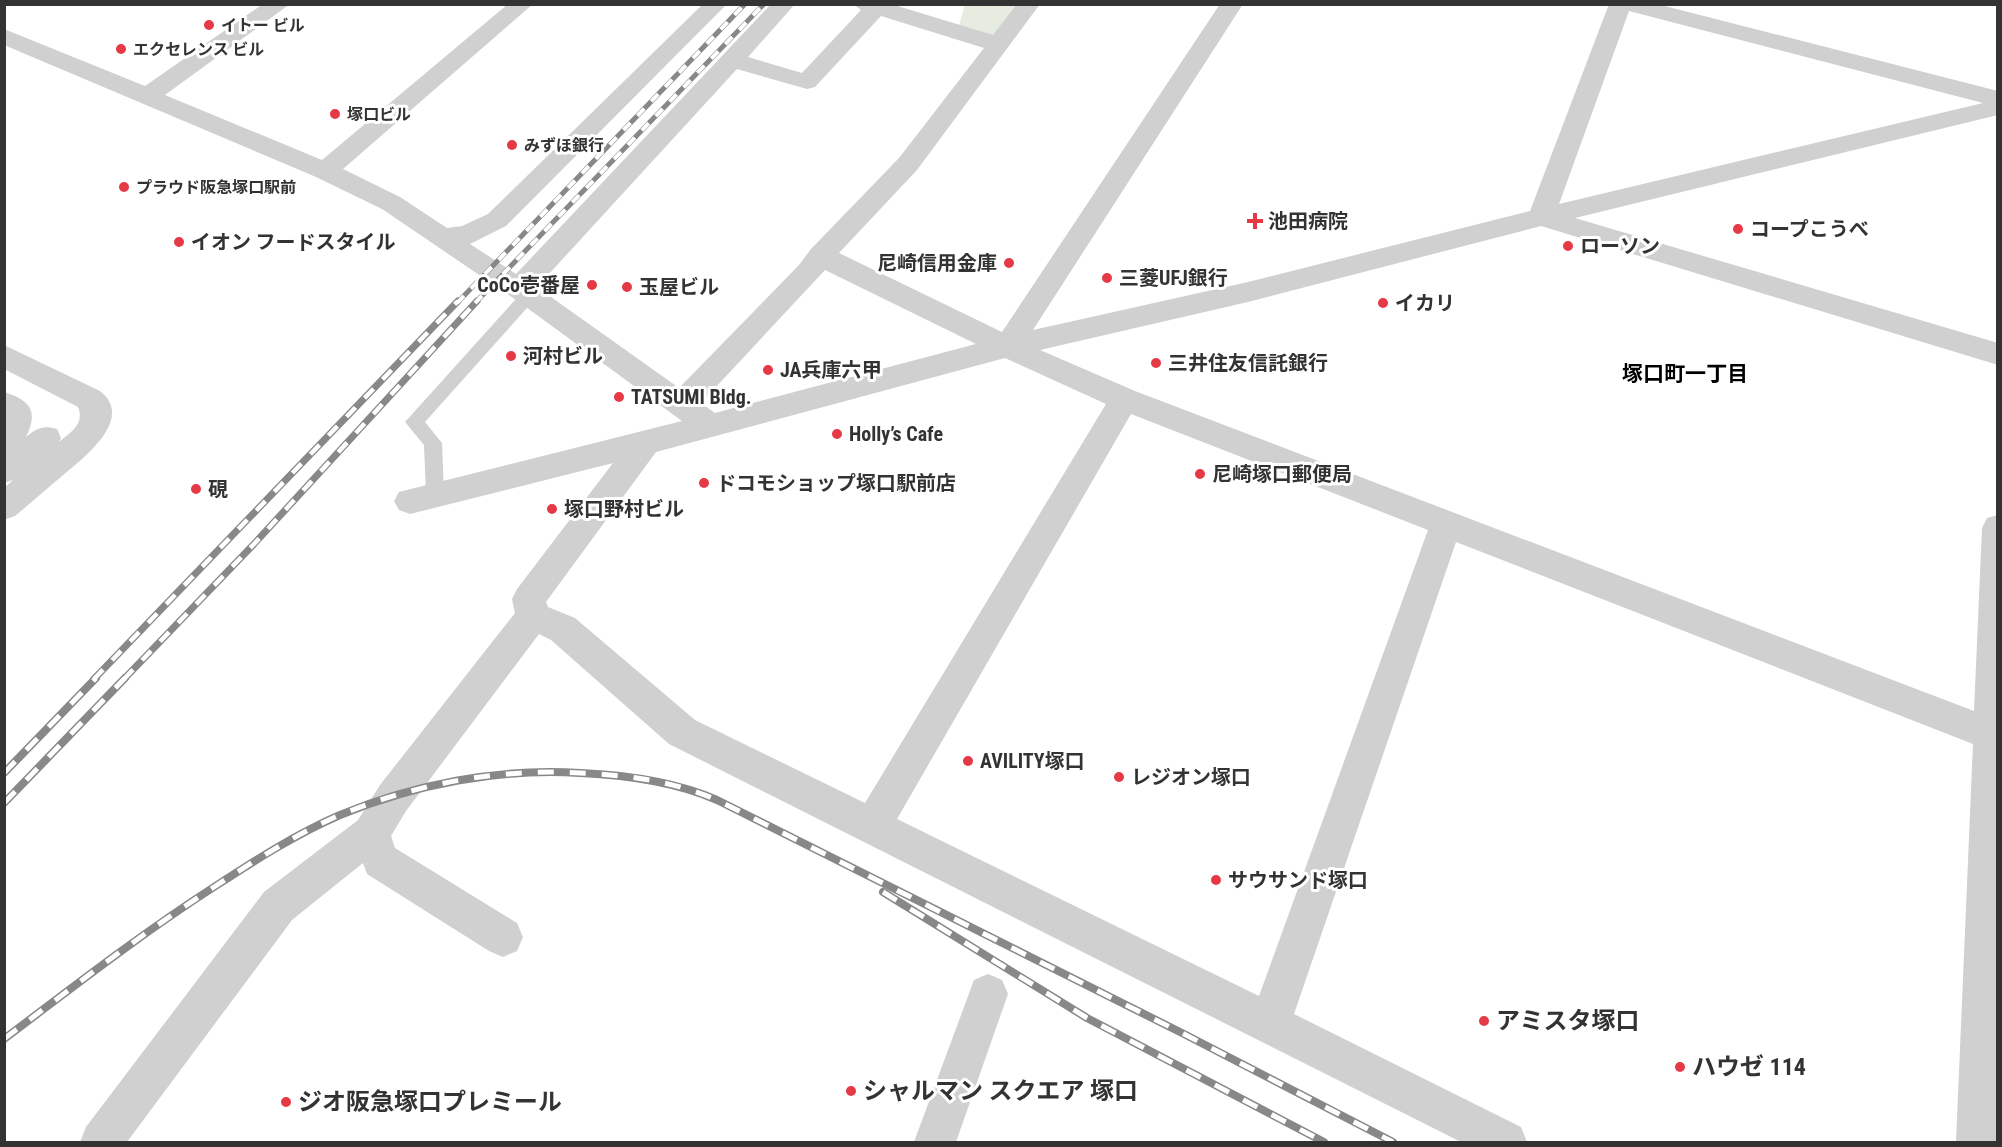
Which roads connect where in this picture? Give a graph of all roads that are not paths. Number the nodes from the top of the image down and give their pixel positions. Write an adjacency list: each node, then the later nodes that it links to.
1 (279, 4): 13 (street)
2 (522, 4): 16 (street)
3 (716, 4): 18 (street)
4 (784, 4): 12 (street)
5 (1029, 4): 11 (street)
6 (1232, 4): 21 (street)
7 (1620, 4): 17 (street)
8 (1628, 4): 14 (street)
9 (874, 6): 11 (street); 12 (street)
10 (4, 36): 13 (street)
11 (1000, 45): 19 (street)
12 (732, 60): 20 (street)
13 (146, 97): 16 (street)
14 (1998, 99)
15 (1998, 107): 17 (street)
16 (325, 171): 18 (street)
17 (1541, 217): 21 (street); 22 (street)
18 (442, 238): 20 (street)
19 (821, 256): 21 (street); 26 (street)
20 (524, 292): 26 (street); 32 (lane)
21 (1007, 347): 24 (street); 27 (street)
22 (1998, 354)
23 (4, 356): 33 (street)
24 (1124, 399): 34 (street); 38 (street)
25 (4, 403): 29 (street)
26 (682, 404): 27 (street)
27 (711, 426): 30 (street)
28 (46, 438): 31 (street)
29 (4, 442)
30 (646, 442): 32 (street); 36 (street)
31 (4, 471)
32 (423, 498)
33 (4, 507)
34 (1447, 522): 37 (street); 42 (street)
35 (1998, 528): 37 (street)
36 (533, 616): 38 (street); 39 (street)
37 (1994, 736): 46 (street)
38 (873, 825): 42 (street)
39 (371, 833): 40 (street); 43 (street)
40 (503, 937)
41 (988, 994): 44 (street)
42 (1270, 1023): 45 (street)
43 (101, 1143)
44 (935, 1143)
45 (1506, 1143)
46 (1977, 1143)

